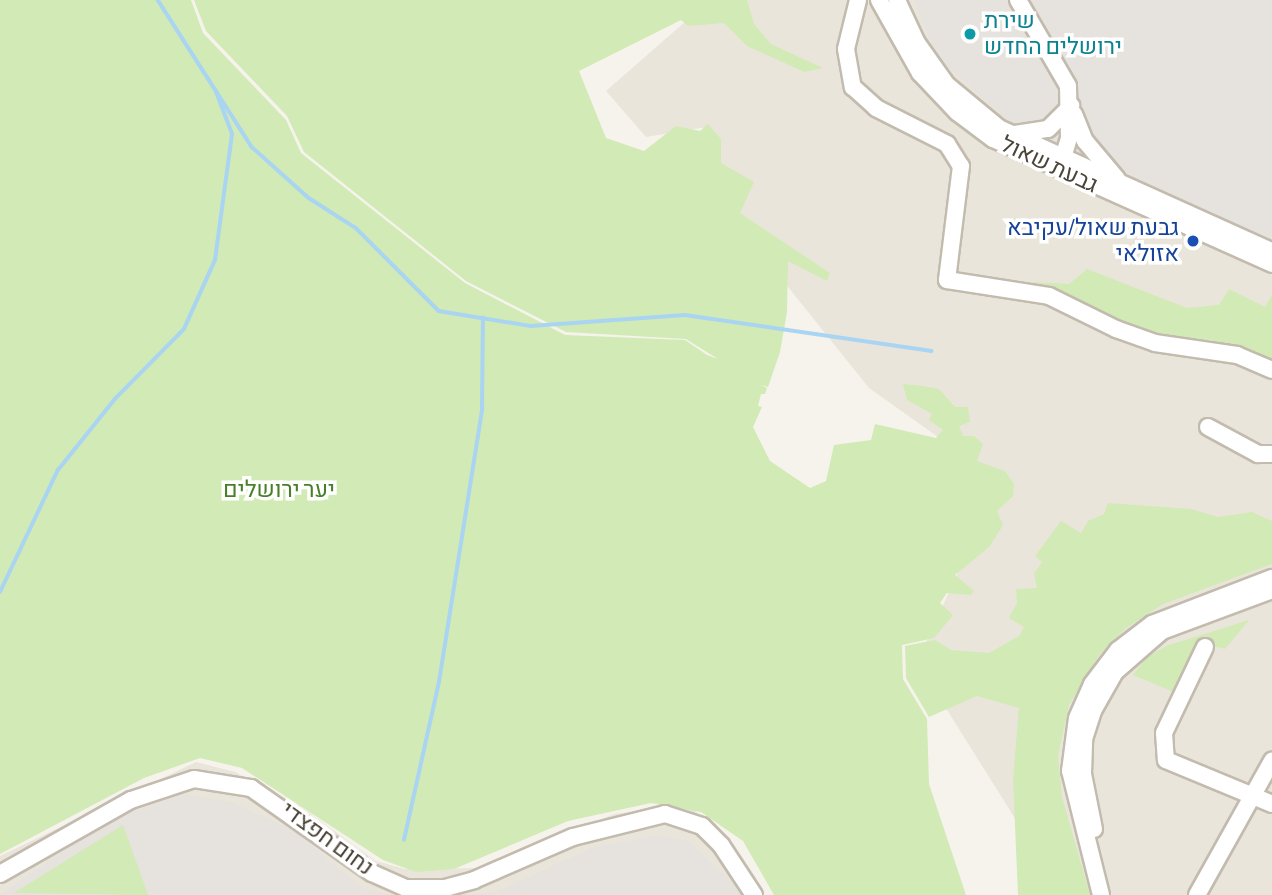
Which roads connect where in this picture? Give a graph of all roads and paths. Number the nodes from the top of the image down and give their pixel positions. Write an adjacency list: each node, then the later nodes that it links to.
1 (858, 0): 11 (street)
2 (879, 0): 7 (street, גבעת שאול)
3 (897, 0): 6 (street, גבעת שאול)
4 (1018, 0): 5 (street)
5 (1071, 106): 6 (street); 7 (street); 8 (street)
6 (1009, 133): 7 (street, גבעת שאול)
7 (1061, 164): 8 (street, גבעת שאול); 10 (street, גבעת שאול)
8 (1124, 186): 9 (street, גבעת שאול)
9 (1272, 251)
10 (1272, 264)
11 (1272, 370)
12 (1208, 427): 13 (street)
13 (1272, 454)
14 (1272, 578): 22 (street)
15 (1272, 590): 23 (street)
16 (1205, 647): 18 (street)
17 (1272, 761): 18 (street)
18 (1253, 796): 19 (street); 24 (street)
19 (1272, 804)
20 (0, 873): 21 (street, נחום חפצדי)
21 (754, 895)
22 (1101, 895)
23 (1112, 895)
24 (1197, 895)

